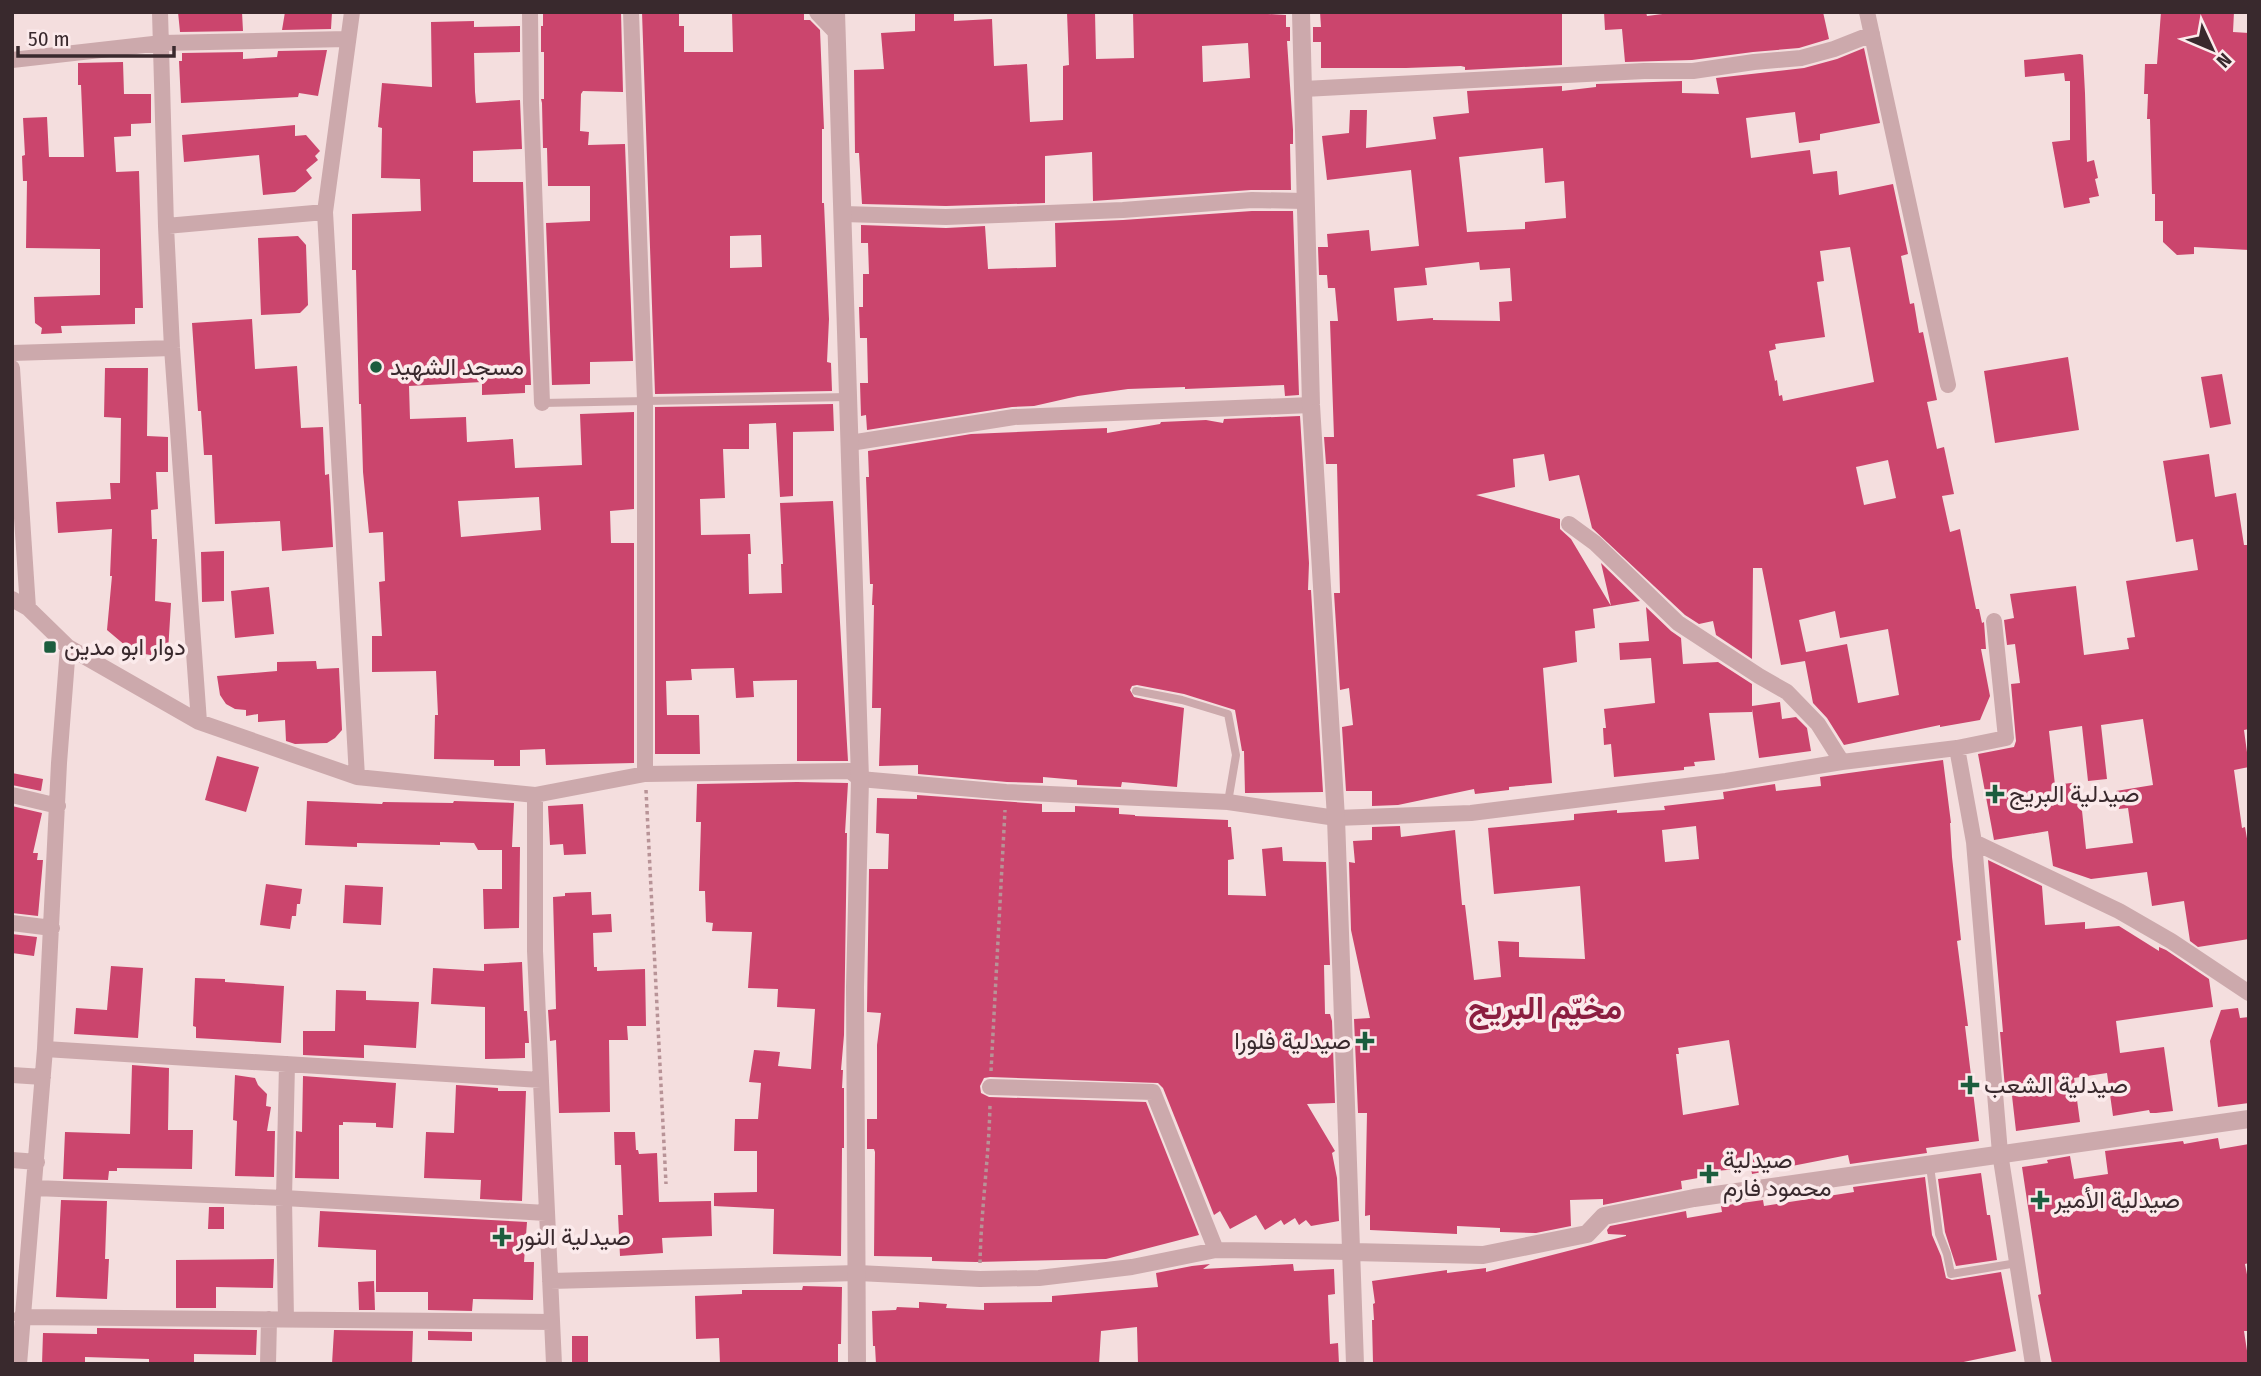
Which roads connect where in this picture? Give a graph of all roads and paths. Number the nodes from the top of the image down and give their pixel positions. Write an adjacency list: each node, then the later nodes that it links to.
1 (160, 12): 11 (street)
2 (352, 12): 10 (street)
3 (530, 12): 24 (street)
4 (631, 12): 23 (street)
5 (818, 12): 8 (street)
6 (1301, 12): 13 (street)
7 (1867, 12): 9 (street)
8 (836, 21): 16 (street)
9 (1872, 34): 13 (street); 21 (street)
10 (347, 39): 11 (street); 15 (street)
11 (162, 43): 12 (street); 17 (street)
12 (12, 60)
13 (1304, 89): 14 (street)
14 (1305, 201): 16 (street); 25 (street)
15 (325, 212): 17 (street); 37 (street)
16 (843, 214): 22 (street)
17 (166, 226): 18 (street)
18 (172, 348): 19 (street); 33 (street)
19 (12, 353)
20 (12, 368): 29 (street)
21 (1948, 384)
22 (848, 397): 23 (lane); 26 (street)
23 (645, 400): 24 (lane); 36 (street)
24 (542, 403)
25 (1311, 405): 26 (street); 44 (street)
26 (850, 443): 38 (street)
27 (1569, 524): 35 (street)
28 (12, 598): 29 (street)
29 (27, 608): 31 (street)
30 (1994, 621): 34 (street)
31 (68, 646): 33 (street); 43 (street)
32 (1136, 691): 42 (lane)
33 (199, 722): 37 (street)
34 (1957, 748): 35 (street); 45 (street)
35 (1842, 762): 44 (street)
36 (645, 774): 38 (street); 41 (street); 60 (path)
37 (357, 777): 41 (street)
38 (860, 779): 39 (street); 67 (street)
39 (1006, 792): 42 (street); 54 (path)
40 (12, 795): 43 (street)
41 (535, 795): 53 (street)
42 (1228, 802): 44 (street)
43 (58, 806): 47 (street)
44 (1336, 818): 65 (street)
45 (1974, 842): 48 (street); 56 (street)
46 (12, 923): 47 (street)
47 (52, 928): 49 (street)
48 (2249, 993)
49 (45, 1049): 50 (street); 52 (street)
50 (287, 1064): 53 (street); 62 (street)
51 (12, 1075): 52 (street)
52 (43, 1077): 58 (street)
53 (541, 1080): 63 (street)
54 (990, 1087): 64 (street); 68 (path)
55 (2249, 1119): 56 (street)
56 (2000, 1153): 59 (street); 66 (street)
57 (12, 1160): 58 (street)
58 (37, 1162): 61 (street)
59 (1930, 1166): 65 (street); 66 (lane)
60 (666, 1184)
61 (35, 1188): 62 (street); 70 (street)
62 (284, 1198): 63 (street); 72 (street)
63 (546, 1213): 69 (street)
64 (1216, 1250): 65 (street); 68 (street)
65 (1352, 1252): 79 (street)
66 (2017, 1263): 74 (street)
67 (858, 1273): 68 (street); 69 (street); 78 (street)
68 (980, 1279)
69 (550, 1281): 73 (street)
70 (21, 1317): 71 (street); 75 (street)
71 (269, 1319): 72 (street); 76 (street)
72 (286, 1320): 73 (street)
73 (552, 1322): 77 (street)
74 (2027, 1363)
75 (19, 1364)
76 (268, 1364)
77 (554, 1364)
78 (858, 1364)
79 (1356, 1364)

